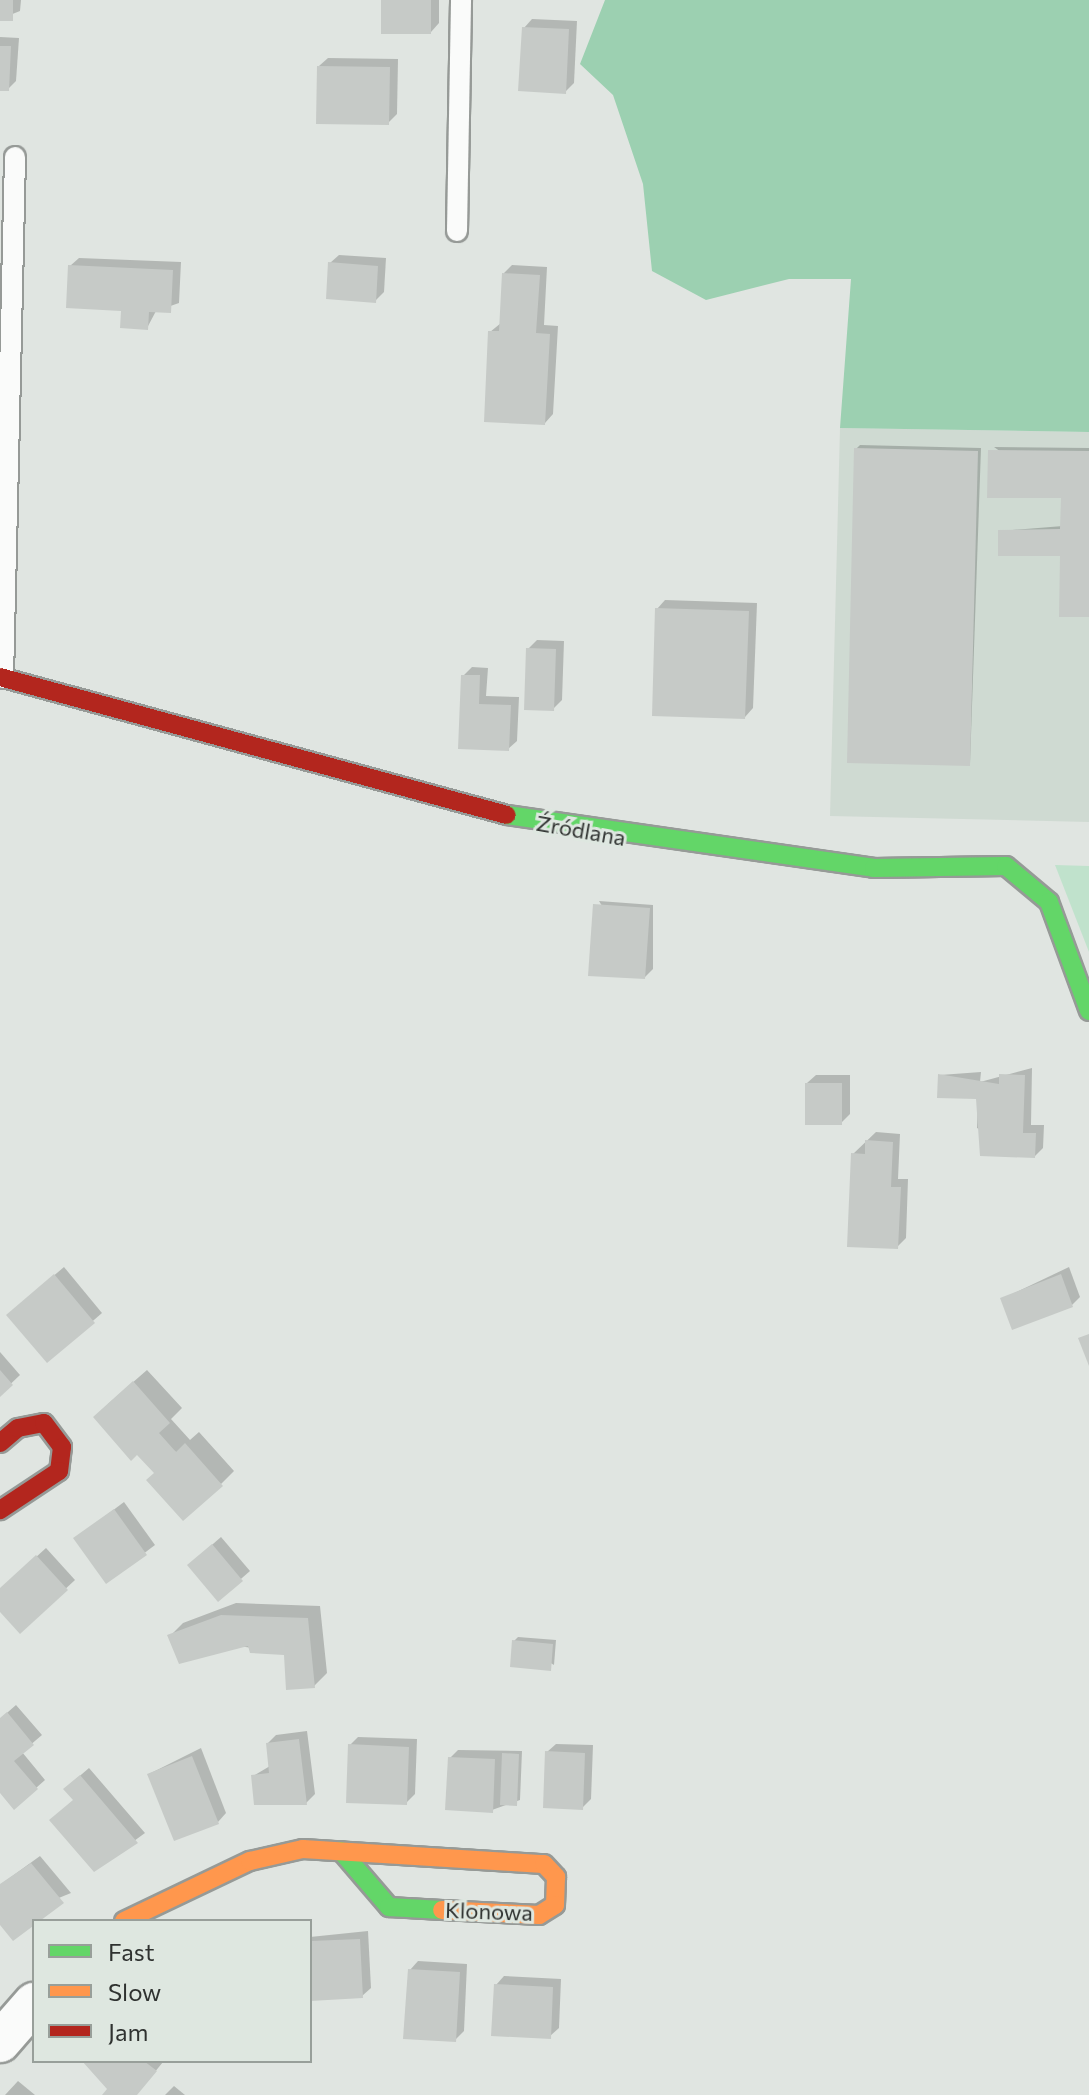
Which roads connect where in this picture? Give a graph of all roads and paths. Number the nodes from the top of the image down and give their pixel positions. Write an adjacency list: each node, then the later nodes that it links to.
1 (461, 0): 3 (lane)
2 (15, 157): 4 (lane)
3 (457, 231)
4 (1, 678): 5 (street, Źródlana)
5 (1089, 1011)
6 (0, 1443): 7 (street)
7 (0, 1510)
8 (341, 1851): 8 (street, Klonowa); 9 (street, Klonowa)
9 (128, 1919)
10 (32, 2005): 11 (street)
11 (0, 2042)

